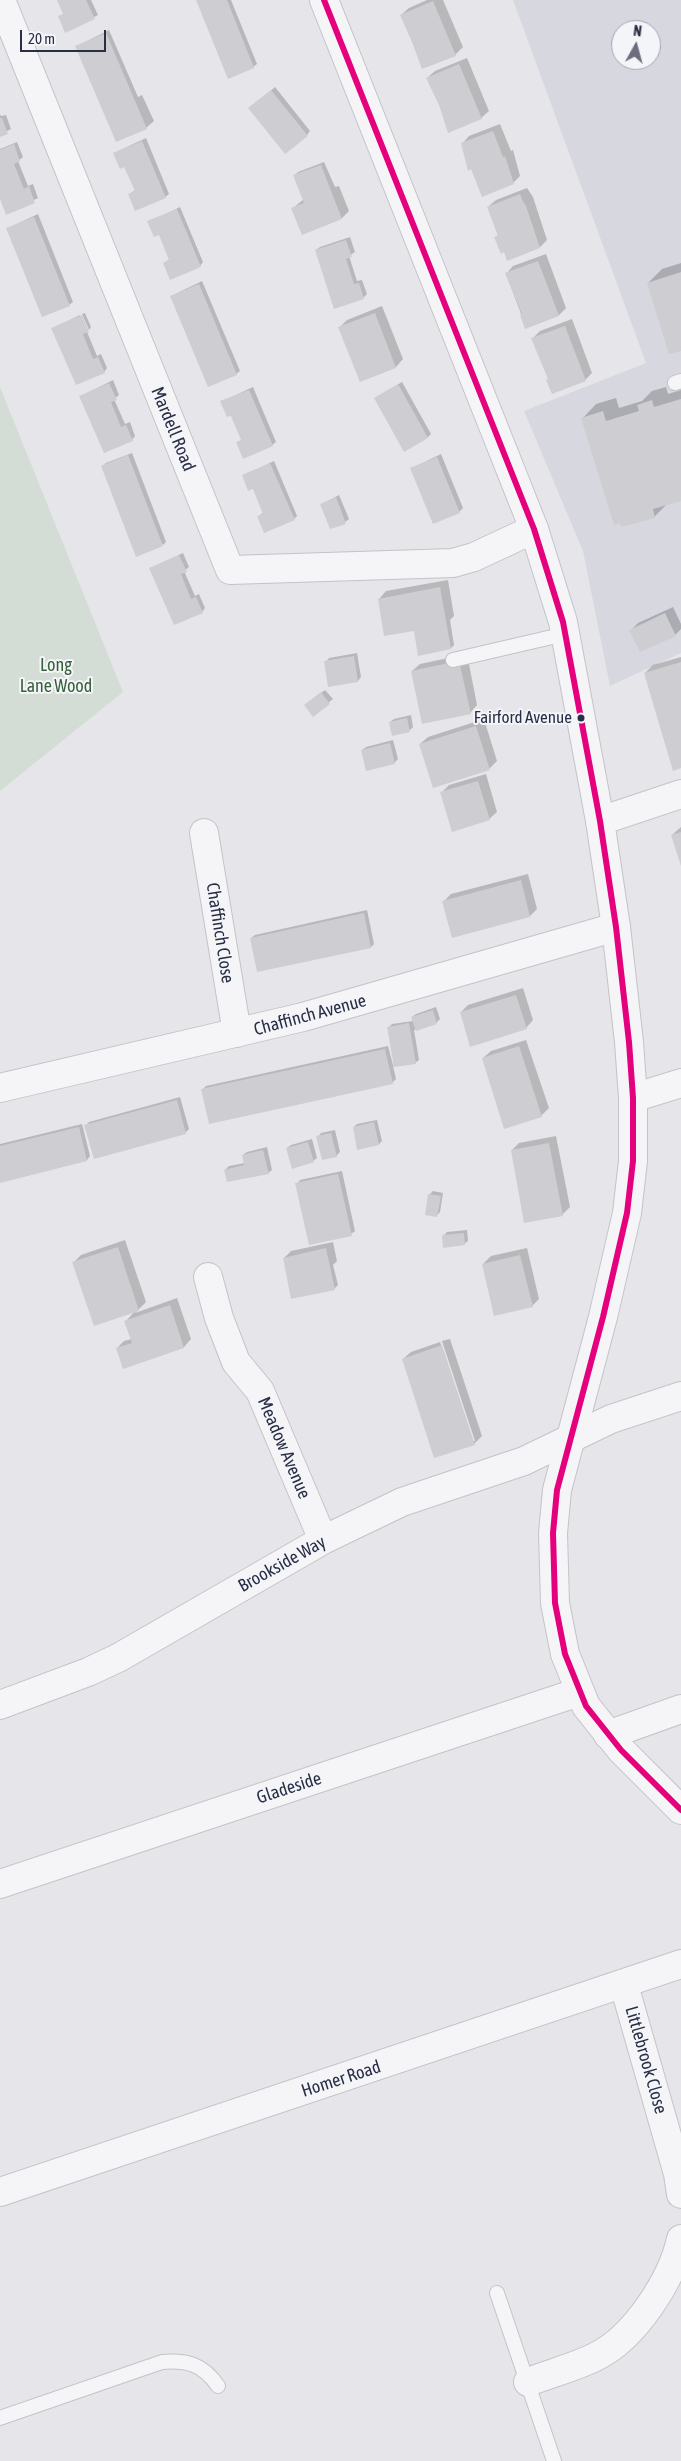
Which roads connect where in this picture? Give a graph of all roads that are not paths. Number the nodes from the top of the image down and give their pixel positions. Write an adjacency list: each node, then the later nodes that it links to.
1 (1, 0): 3 (street, Mardell Road)
2 (324, 0): 3 (street)
3 (534, 529): 4 (street)
4 (565, 634): 5 (lane); 7 (street)
5 (453, 660)
6 (681, 794): 7 (street)
7 (600, 820): 9 (street)
8 (204, 833): 10 (street, Chaffinch Close)
9 (616, 927): 10 (street, Chaffinch Avenue); 13 (street)
10 (237, 1034): 12 (street, Chaffinch Avenue)
11 (681, 1083): 13 (street)
12 (0, 1088)
13 (633, 1098): 16 (street)
14 (208, 1277): 17 (street, Meadow Avenue)
15 (681, 1396): 16 (street, Brookside Way)
16 (572, 1439): 17 (street, Brookside Way); 18 (street)
17 (324, 1540): 19 (street, Brookside Way)
18 (579, 1692): 21 (street); 23 (street, Gladeside)
19 (0, 1704)
20 (681, 1709): 21 (street)
21 (608, 1735): 22 (street)
22 (681, 1810)
23 (0, 1884)
24 (681, 1964): 25 (street, Homer Road)
25 (624, 1985): 26 (street, Homer Road); 27 (street, Littlebrook Close)
26 (0, 2192)
27 (681, 2194)
28 (681, 2239): 30 (street)
29 (497, 2293): 30 (lane)
30 (528, 2382): 33 (lane)
31 (218, 2386): 32 (lane)
32 (0, 2418)
33 (554, 2461)

